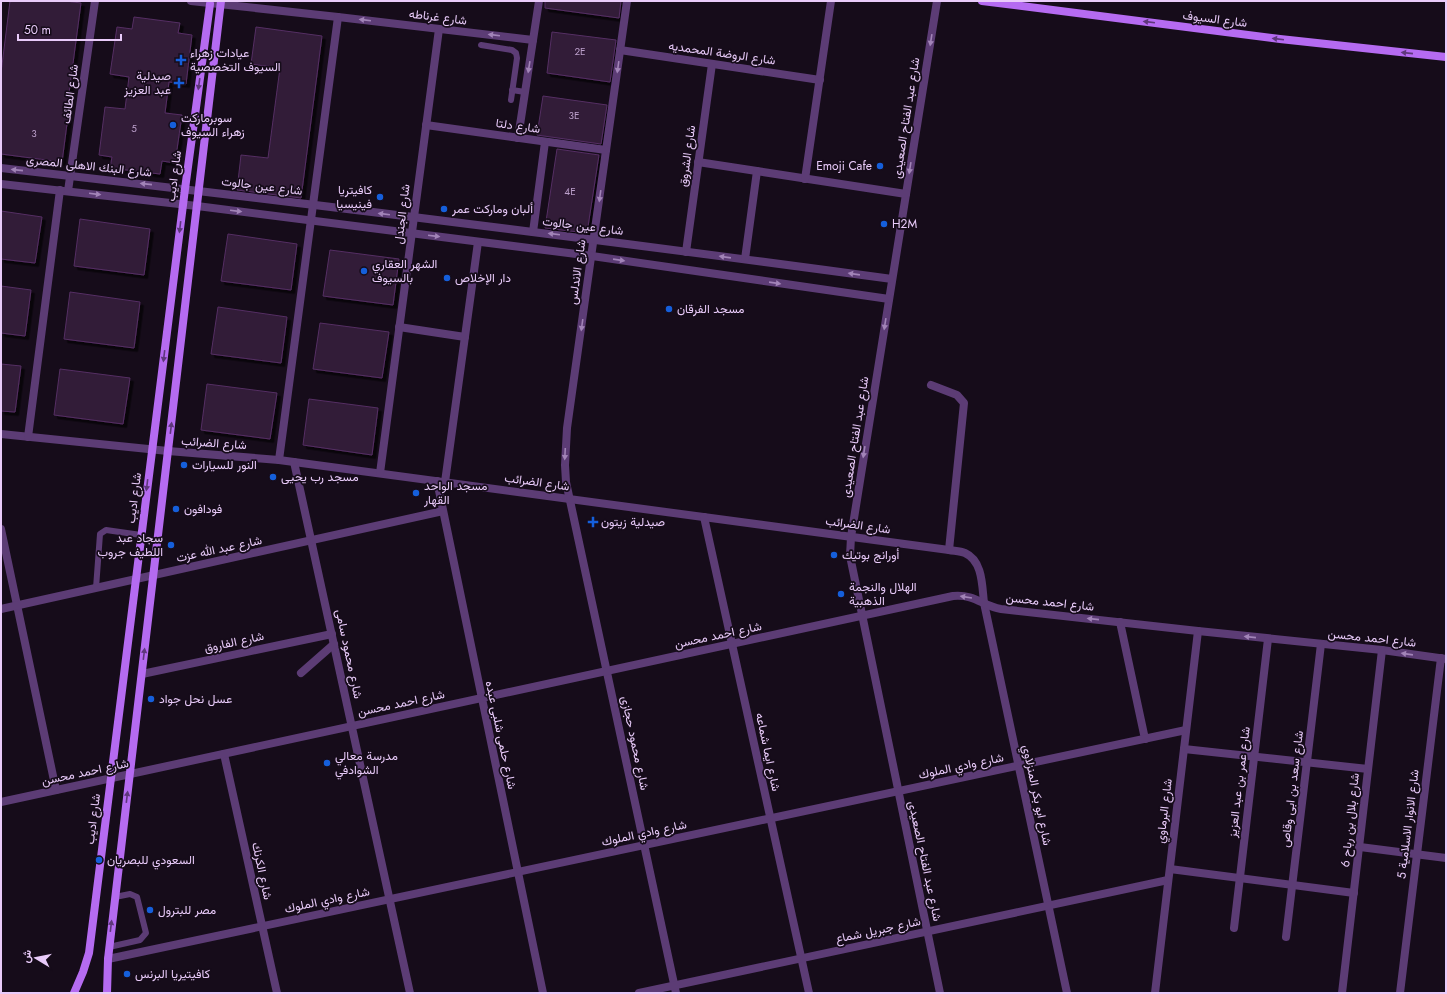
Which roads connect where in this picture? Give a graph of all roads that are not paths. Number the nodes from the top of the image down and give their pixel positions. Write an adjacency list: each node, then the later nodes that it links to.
1 (95, 1): 28 (street, شارع الطائف)
2 (191, 1): 9 (street, شارع غرناطه)
3 (539, 1): 12 (street)
4 (627, 1): 14 (street, شارع الاندلس)
5 (832, 1): 17 (street)
6 (937, 1): 34 (street, شارع عبد الفتاح الصعيدى, one-way to 34)
7 (982, 1): 15 (main road, شارع السيوف, one-way to 7)
8 (221, 3): 9 (street, شارع غرناطه); 10 (street, شارع غرناطه); 32 (main road)
9 (210, 4): 31 (main road, شارع اديب, one-way to 31)
10 (338, 17): 11 (street, شارع غرناطه, one-way to 10); 36 (street)
11 (439, 29): 12 (street, شارع غرناطه, one-way to 11); 21 (street, شارع الجندل)
12 (533, 40): 19 (street, one-way to 19)
13 (481, 45): 18 (lane)
14 (620, 50): 16 (street, شارع الروضة المحمديه); 24 (street, شارع الاندلس, one-way to 24)
15 (1446, 57)
16 (712, 64): 17 (street, شارع الروضة المحمديه); 25 (street, شارع الشروق)
17 (820, 80): 29 (street)
18 (512, 90): 19 (lane); 20 (lane)
19 (525, 92): 22 (street)
20 (511, 100)
21 (426, 124): 22 (street, شارع دلتا); 38 (street, شارع الجندل)
22 (518, 138): 23 (street, شارع دلتا)
23 (546, 142): 24 (street, شارع دلتا); 40 (street)
24 (606, 150): 42 (street, شارع الاندلس, one-way to 42)
25 (698, 162): 27 (street); 44 (street, شارع الشروق)
26 (1, 168): 28 (street, شارع البنك الاهلى المصرى, one-way to 26)
27 (757, 171): 29 (street); 46 (street)
28 (70, 176): 31 (street, شارع البنك الاهلى المصرى, one-way to 28); 33 (street, شارع الطائف)
29 (805, 179): 34 (street)
30 (1, 184): 33 (street)
31 (184, 189): 32 (street, شارع البنك الاهلى المصرى); 35 (main road, شارع اديب)
32 (199, 190): 36 (street, شارع عين جالوت); 37 (main road)
33 (64, 191): 35 (street, one-way to 35); 53 (street, شارع الطائف)
34 (906, 194): 47 (street, شارع عبد الفتاح الصعيدى)
35 (183, 204): 37 (street); 54 (main road, شارع اديب, one-way to 54)
36 (313, 205): 38 (street, شارع عين جالوت, one-way to 36); 39 (street)
37 (197, 206): 39 (street, one-way to 39); 55 (main road, one-way to 37)
38 (414, 217): 40 (street, شارع عين جالوت); 41 (street, شارع الجندل)
39 (311, 221): 41 (street); 56 (street)
40 (534, 232): 42 (street, شارع عين جالوت, one-way to 40)
41 (412, 233): 43 (street, one-way to 43); 49 (street, شارع الجندل)
42 (594, 239): 44 (street, شارع عين جالوت); 45 (street, شارع الاندلس)
43 (478, 242): 45 (street); 50 (street, شارع حلمى شلبى عبده)
44 (686, 252): 46 (street, شارع عين جالوت, one-way to 44)
45 (592, 256): 48 (street, one-way to 48); 60 (street, شارع الاندلس, one-way to 60)
46 (745, 259): 47 (street, شارع عين جالوت, one-way to 46)
47 (892, 279): 48 (street, شارع عبد الفتاح الصعيدى)
48 (889, 299): 65 (street, شارع عبد الفتاح الصعيدى, one-way to 65)
49 (399, 327): 50 (street); 58 (street, شارع الجندل)
50 (465, 336): 59 (street, شارع حلمى شلبى عبده)
51 (931, 385): 67 (street)
52 (1, 434): 53 (street, شارع الضرائب)
53 (28, 437): 54 (street, شارع الضرائب)
54 (152, 449): 55 (street, شارع الضرائب); 64 (main road, شارع اديب, one-way to 64)
55 (168, 451): 56 (street, شارع الضرائب); 68 (main road)
56 (279, 460): 57 (street, شارع الضرائب)
57 (294, 462): 58 (street, شارع الضرائب); 66 (street, شارع محمود سامى)
58 (380, 473): 59 (street, شارع الضرائب)
59 (441, 482): 60 (street, شارع الضرائب); 61 (street, شارع حلمى شلبى عبده)
60 (570, 499): 62 (street, شارع الضرائب); 84 (street, شارع محمود حجازى)
61 (443, 512): 66 (street, شارع عبد الله عزت); 87 (street, شارع حلمى شلبى عبده)
62 (704, 517): 65 (street, شارع الضرائب); 80 (street, شارع ايما شماعه)
63 (1, 529): 72 (street)
64 (141, 535): 69 (main road, شارع اديب); 70 (lane)
65 (851, 537): 67 (street, شارع الضرائب); 74 (street, شارع عبد الفتاح الصعيدى)
66 (312, 540): 68 (street, شارع عبد الله عزت); 77 (street, شارع محمود سامى)
67 (949, 550): 71 (street, شارع الضرائب)
68 (153, 576): 69 (street, شارع عبد الله عزت); 86 (main road, one-way to 68)
69 (136, 580): 70 (street, شارع عبد الله عزت); 98 (main road, شارع اديب)
70 (96, 588): 72 (street, شارع عبد الله عزت)
71 (984, 602): 74 (street, شارع احمد محسن, one-way to 74); 75 (street, شارع احمد محسن, one-way to 71); 95 (street, شارع ابو بكر المنزلاوي)
72 (17, 606): 73 (street, شارع عبد الله عزت); 99 (street)
73 (1, 609)
74 (862, 616): 80 (street, شارع احمد محسن); 100 (street, شارع عبد الفتاح الصعيدى)
75 (1120, 622): 76 (street, شارع احمد محسن); 90 (street)
76 (1198, 632): 78 (street, شارع احمد محسن, one-way to 76); 89 (street, شارع البرماوي)
77 (332, 634): 79 (street, شارع محمود سامى); 86 (street, شارع الفاروق)
78 (1268, 639): 81 (street, شارع احمد محسن); 93 (street, شارع عمر بن عبد العزيز)
79 (334, 644): 85 (street); 88 (street, شارع محمود سامى)
80 (732, 644): 84 (street, شارع احمد محسن); 102 (street, شارع ايما شماعه)
81 (1321, 644): 82 (street, شارع احمد محسن); 94 (street, شارع سعد بن ابى وقاص)
82 (1382, 650): 83 (street, شارع احمد محسن, one-way to 82); 96 (street, شارع بلال بن رباح 6)
83 (1443, 658): 105 (street, شارع الانوار الاسلامية 5)
84 (607, 671): 87 (street, شارع احمد محسن); 103 (street, شارع محمود حجازى)
85 (301, 673)
86 (142, 674): 97 (main road)
87 (482, 698): 88 (street, شارع احمد محسن); 108 (street, شارع حلمى شلبى عبده)
88 (352, 726): 92 (street, شارع احمد محسن); 114 (street, شارع محمود سامى)
89 (1186, 730): 90 (street, شارع وادي الملوك); 91 (street, شارع البرماوي)
90 (1145, 739): 95 (street, شارع وادي الملوك)
91 (1184, 749): 93 (street); 107 (street, شارع البرماوي)
92 (224, 754): 97 (street, شارع احمد محسن); 116 (street, شارع الكرنك)
93 (1255, 757): 94 (street); 109 (street, شارع عمر بن عبد العزيز)
94 (1307, 762): 96 (street); 111 (street, شارع سعد بن ابى وقاص)
95 (1019, 766): 100 (street, شارع وادي الملوك); 115 (street, شارع ابو بكر المنزلاوي)
96 (1368, 769): 104 (street, شارع بلال بن رباح 6)
97 (129, 774): 98 (street, شارع احمد محسن); 113 (main road, one-way to 97)
98 (111, 778): 99 (street, شارع احمد محسن); 124 (main road, شارع اديب)
99 (56, 790): 101 (street, شارع احمد محسن)
100 (898, 791): 102 (street, شارع وادي الملوك); 118 (street, شارع عبد الفتاح الصعيدى)
101 (1, 802)
102 (770, 818): 103 (street, شارع وادي الملوك); 121 (street, شارع ايما شماعه)
103 (644, 845): 108 (street, شارع وادي الملوك); 123 (street, شارع محمود حجازى)
104 (1360, 847): 105 (street); 112 (street, شارع بلال بن رباح 6)
105 (1417, 854): 106 (street); 135 (street, شارع الانوار الاسلامية 5)
106 (1446, 858)
107 (1170, 869): 109 (street); 110 (street, شارع البرماوي)
108 (517, 872): 114 (street, شارع وادي الملوك); 128 (street, شارع حلمى شلبى عبده)
109 (1240, 878): 111 (street); 117 (street, شارع عمر بن عبد العزيز)
110 (1168, 880): 115 (street, شارع جبريل شماع); 133 (street, شارع البرماوي)
111 (1293, 885): 112 (street); 119 (street, شارع سعد بن ابى وقاص)
112 (1354, 893): 134 (street, شارع بلال بن رباح 6)
113 (115, 897): 120 (main road, one-way to 113); 120 (lane)
114 (390, 899): 116 (street, شارع وادي الملوك); 127 (street, شارع محمود سامى)
115 (1049, 906): 118 (street, شارع جبريل شماع); 132 (street, شارع ابو بكر المنزلاوي)
116 (262, 926): 122 (street, شارع وادي الملوك); 126 (street, شارع الكرنك)
117 (1234, 928)
118 (927, 932): 121 (street, شارع جبريل شماع); 131 (street, شارع عبد الفتاح الصعيدى)
119 (1286, 937)
120 (109, 947): 122 (main road)
121 (801, 958): 123 (street, شارع جبريل شماع); 130 (street, شارع ايما شماعه)
122 (108, 959): 125 (main road)
123 (676, 989): 129 (street, شارع جبريل شماع)
124 (74, 993)
125 (107, 993)
126 (277, 993)
127 (410, 993)
128 (543, 993)
129 (639, 993)
130 (809, 993)
131 (940, 993)
132 (1067, 993)
133 (1155, 993)
134 (1342, 993)
135 (1400, 993)

